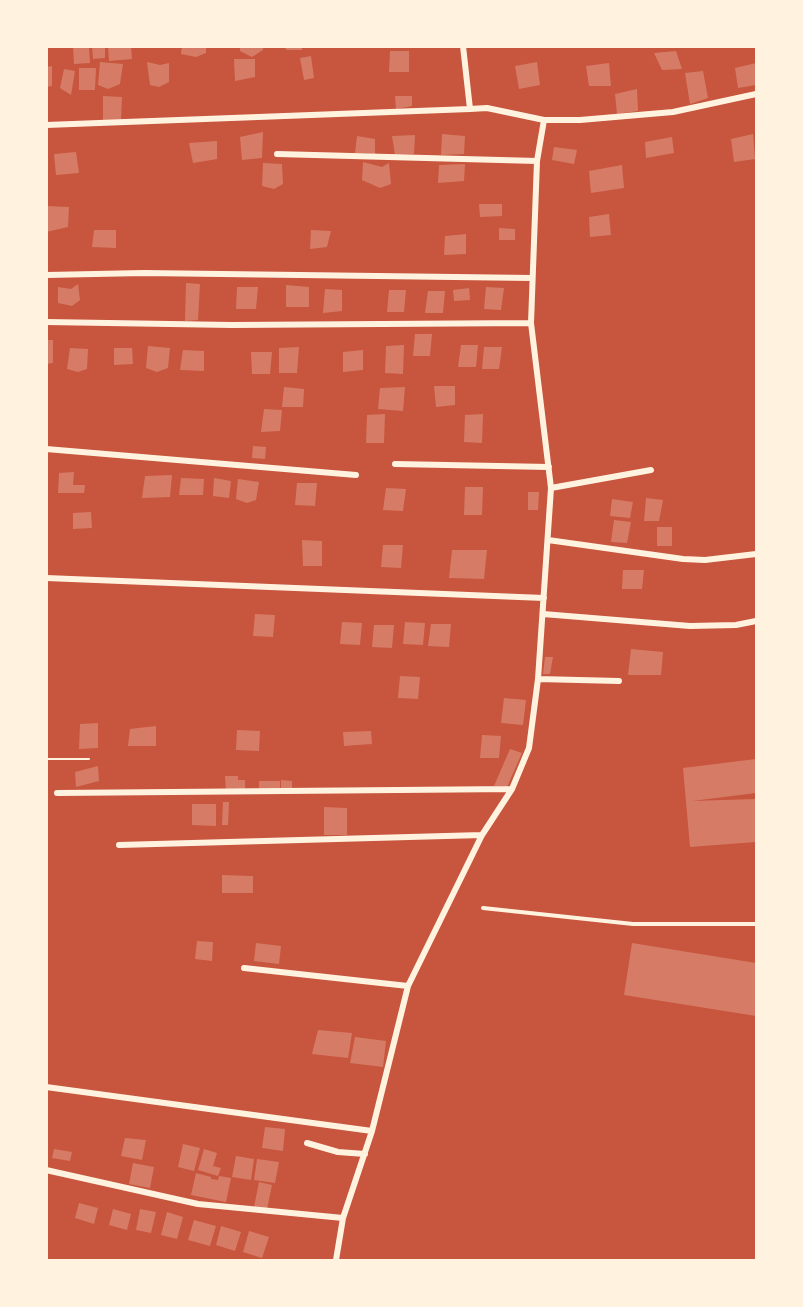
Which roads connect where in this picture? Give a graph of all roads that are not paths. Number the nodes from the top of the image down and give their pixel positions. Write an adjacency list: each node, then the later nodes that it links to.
1 (463, 46): 3 (street)
2 (756, 94): 4 (street)
3 (470, 109): 4 (street); 5 (street)
4 (544, 120): 7 (street)
5 (46, 125)
6 (277, 154): 7 (street)
7 (537, 161): 9 (street)
8 (46, 275): 9 (street)
9 (532, 278): 11 (street)
10 (46, 322): 11 (street)
11 (531, 323): 14 (street)
12 (46, 449): 16 (street)
13 (395, 464): 14 (street)
14 (549, 467): 17 (street)
15 (651, 470): 17 (street)
16 (356, 475)
17 (551, 488): 18 (street)
18 (548, 540): 19 (street); 21 (street)
19 (756, 554)
20 (46, 578): 21 (street)
21 (544, 598): 22 (street)
22 (543, 614): 23 (street); 24 (street)
23 (756, 621)
24 (538, 679): 25 (street); 26 (street)
25 (619, 681)
26 (512, 789): 27 (street); 28 (street)
27 (57, 793)
28 (482, 836): 29 (street); 33 (street)
29 (119, 844)
30 (483, 908): 31 (lane)
31 (756, 924)
32 (244, 968): 33 (street)
33 (408, 986): 35 (street)
34 (46, 1087): 35 (street)
35 (372, 1131): 37 (street)
36 (307, 1143): 37 (street)
37 (365, 1154): 39 (street)
38 (46, 1170): 39 (street)
39 (343, 1218): 40 (street)
40 (336, 1260)

